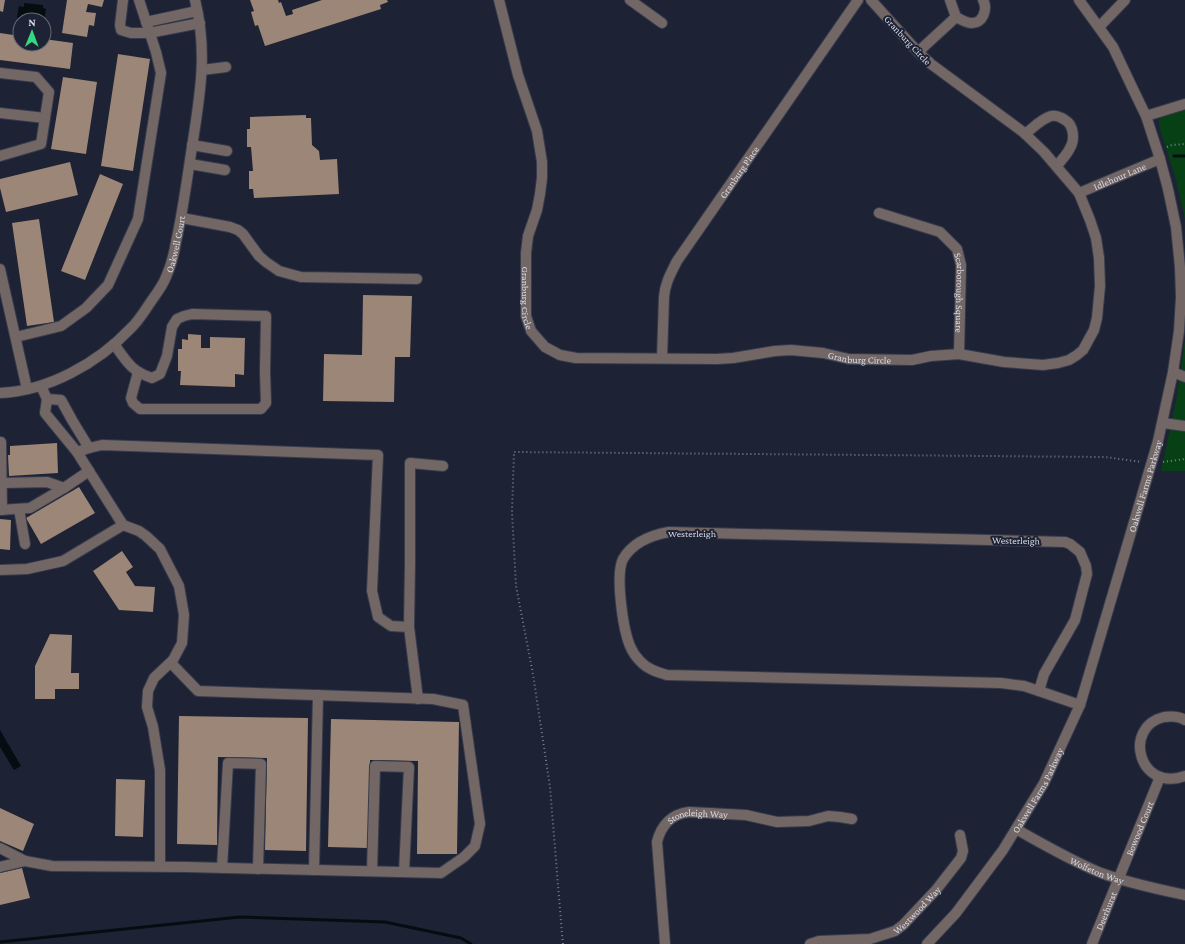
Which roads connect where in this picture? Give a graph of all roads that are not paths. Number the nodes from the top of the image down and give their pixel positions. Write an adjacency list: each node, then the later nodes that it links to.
1 (124, 0): 18 (street)
2 (139, 0): 14 (street)
3 (195, 0): 12 (street, Oakwell Court)
4 (499, 0): 43 (street, Granburg Circle)
5 (630, 0): 16 (street)
6 (858, 0): 43 (street, Granburg Place)
7 (871, 0): 19 (street, Granburg Circle)
8 (950, 0): 13 (street)
9 (983, 0): 13 (street)
10 (1079, 0): 17 (street, Oakwell Farms Parkway)
11 (1125, 0): 17 (street)
12 (198, 11): 14 (street); 15 (street, Oakwell Court)
13 (956, 18): 19 (street)
14 (146, 22): 18 (street)
15 (200, 23): 18 (street); 21 (street, Oakwell Court)
16 (662, 23)
17 (1099, 27): 25 (street, Oakwell Farms Parkway)
18 (149, 33): 40 (street)
19 (918, 52): 27 (street, Granburg Circle)
20 (226, 68): 21 (street)
21 (202, 70): 28 (street, Oakwell Court)
22 (0, 73): 26 (street)
23 (1185, 104): 25 (street)
24 (0, 113): 26 (street)
25 (1146, 116): 31 (street, Oakwell Farms Parkway)
26 (45, 118): 30 (street)
27 (1025, 134): 33 (street, Granburg Circle); 33 (street)
28 (192, 145): 29 (street); 32 (street, Oakwell Court)
29 (228, 151)
30 (0, 156)
31 (1160, 159): 35 (street, Idlehour Lane); 45 (street, Oakwell Farms Parkway)
32 (190, 164): 34 (street); 37 (street, Oakwell Court)
33 (1057, 166): 35 (street, Granburg Circle)
34 (225, 170)
35 (1079, 193): 42 (street, Granburg Circle)
36 (879, 213): 42 (street, Scarborough Square)
37 (182, 218): 39 (street); 41 (street, Oakwell Court)
38 (0, 269): 40 (street)
39 (417, 279)
40 (16, 337): 48 (street)
41 (114, 344): 44 (street); 47 (street, Oakwell Court)
42 (959, 354): 43 (street, Granburg Circle)
43 (662, 358)
44 (138, 372): 44 (street)
45 (1173, 372): 46 (street); 52 (street, Oakwell Farms Parkway)
46 (1185, 377)
47 (41, 386): 48 (street, Oakwell Court); 50 (street)
48 (27, 389): 49 (street, Oakwell Court)
49 (0, 393)
50 (47, 399): 51 (street); 54 (street)
51 (72, 420): 54 (street); 56 (street)
52 (1163, 423): 53 (street); 72 (street, Oakwell Farms Parkway)
53 (1185, 426)
54 (59, 429): 57 (street)
55 (2, 442): 60 (street)
56 (89, 448): 57 (street); 67 (street)
57 (77, 452): 59 (street)
58 (443, 466): 67 (street)
59 (89, 471): 61 (street); 64 (street)
60 (2, 483): 61 (street); 63 (street)
61 (64, 488): 62 (street)
62 (19, 509): 63 (street); 65 (street)
63 (1, 510)
64 (122, 526): 66 (street); 68 (street)
65 (25, 544)
66 (0, 570)
67 (409, 627): 71 (street)
68 (171, 663): 70 (street); 81 (street)
69 (1039, 691): 69 (street, Westerleigh); 72 (street, Westerleigh)
70 (318, 695): 71 (street); 85 (street)
71 (418, 699): 87 (street)
72 (1080, 705): 77 (street, Oakwell Farms Parkway)
73 (1185, 720): 75 (street)
74 (1185, 776): 75 (street)
75 (1160, 777): 88 (street, Bowood Court)
76 (852, 819): 90 (street, Stoneleigh Way)
77 (1016, 829): 88 (street, Wolfeton Way); 92 (street, Oakwell Farms Parkway)
78 (960, 835): 91 (street, Westwood Way)
79 (0, 848): 80 (street)
80 (25, 861): 81 (street); 82 (street)
81 (160, 866): 83 (street)
82 (0, 867)
83 (222, 868): 84 (street); 84 (street)
84 (258, 868): 85 (street)
85 (314, 870): 86 (street)
86 (372, 871): 87 (street); 87 (street)
87 (404, 872)
88 (1119, 878): 89 (street, Wolfeton Way); 93 (street, Deerhurst)
89 (1185, 895)
90 (665, 944)
91 (810, 944)
92 (927, 944)
93 (1092, 944)

